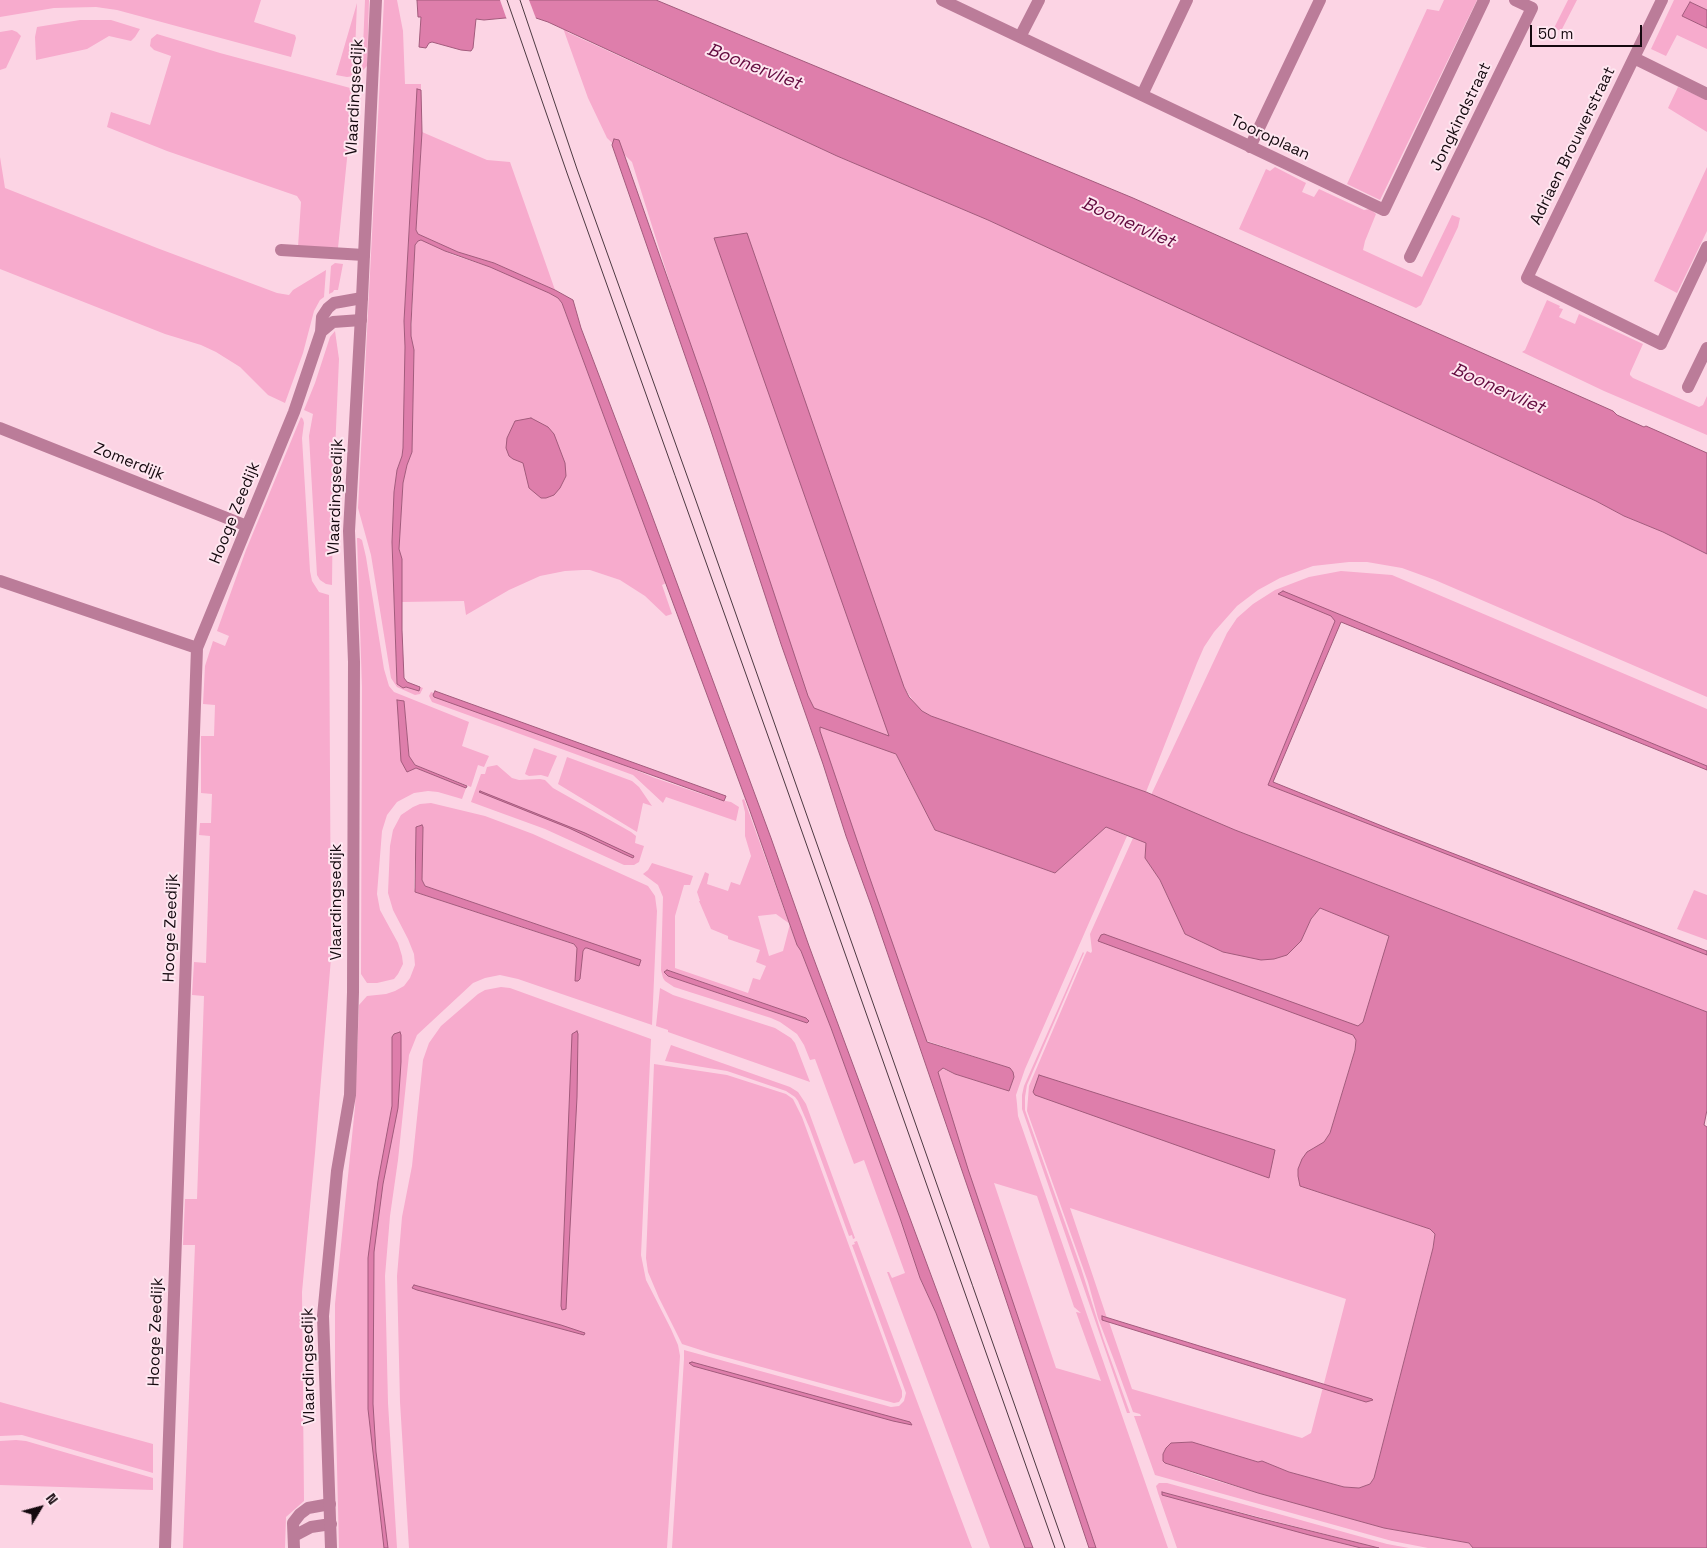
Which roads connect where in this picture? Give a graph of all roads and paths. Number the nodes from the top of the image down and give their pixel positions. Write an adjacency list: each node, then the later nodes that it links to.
1 (376, 0): 17 (street, Vlaardingsedijk)
2 (942, 0): 9 (street, Tooroplaan)
3 (1039, 0): 9 (street)
4 (1187, 0): 12 (street)
5 (1320, 0): 13 (street)
6 (1484, 0): 14 (street, Jongkindstraat)
7 (1515, 0): 18 (street, Jongkindstraat)
8 (1662, 0): 10 (street, Adriaen Brouwerstraat)
9 (1020, 37): 12 (street, Tooroplaan)
10 (1634, 58): 11 (street); 15 (street, Adriaen Brouwerstraat)
11 (1707, 94)
12 (1142, 95): 13 (street, Tooroplaan)
13 (1250, 147): 14 (street, Tooroplaan)
14 (1384, 210)
15 (1707, 247)
16 (281, 250): 17 (street)
17 (364, 255): 19 (street, Vlaardingsedijk)
18 (1410, 258)
19 (362, 298): 20 (street, Vlaardingsedijk); 21 (street, Hooge Zeedijk)
20 (361, 320): 21 (street); 28 (street, Vlaardingsedijk)
21 (321, 332): 25 (street, Hooge Zeedijk)
22 (1707, 348): 23 (street)
23 (1688, 387)
24 (0, 428): 25 (street, Zomerdijk)
25 (247, 526): 27 (street, Hooge Zeedijk)
26 (0, 581): 27 (street)
27 (197, 648): 31 (street, Hooge Zeedijk)
28 (330, 1504): 29 (street, Vlaardingsedijk); 30 (street)
29 (331, 1524): 30 (street); 32 (street, Vlaardingsedijk)
30 (294, 1542)
31 (164, 1548)
32 (331, 1548)

